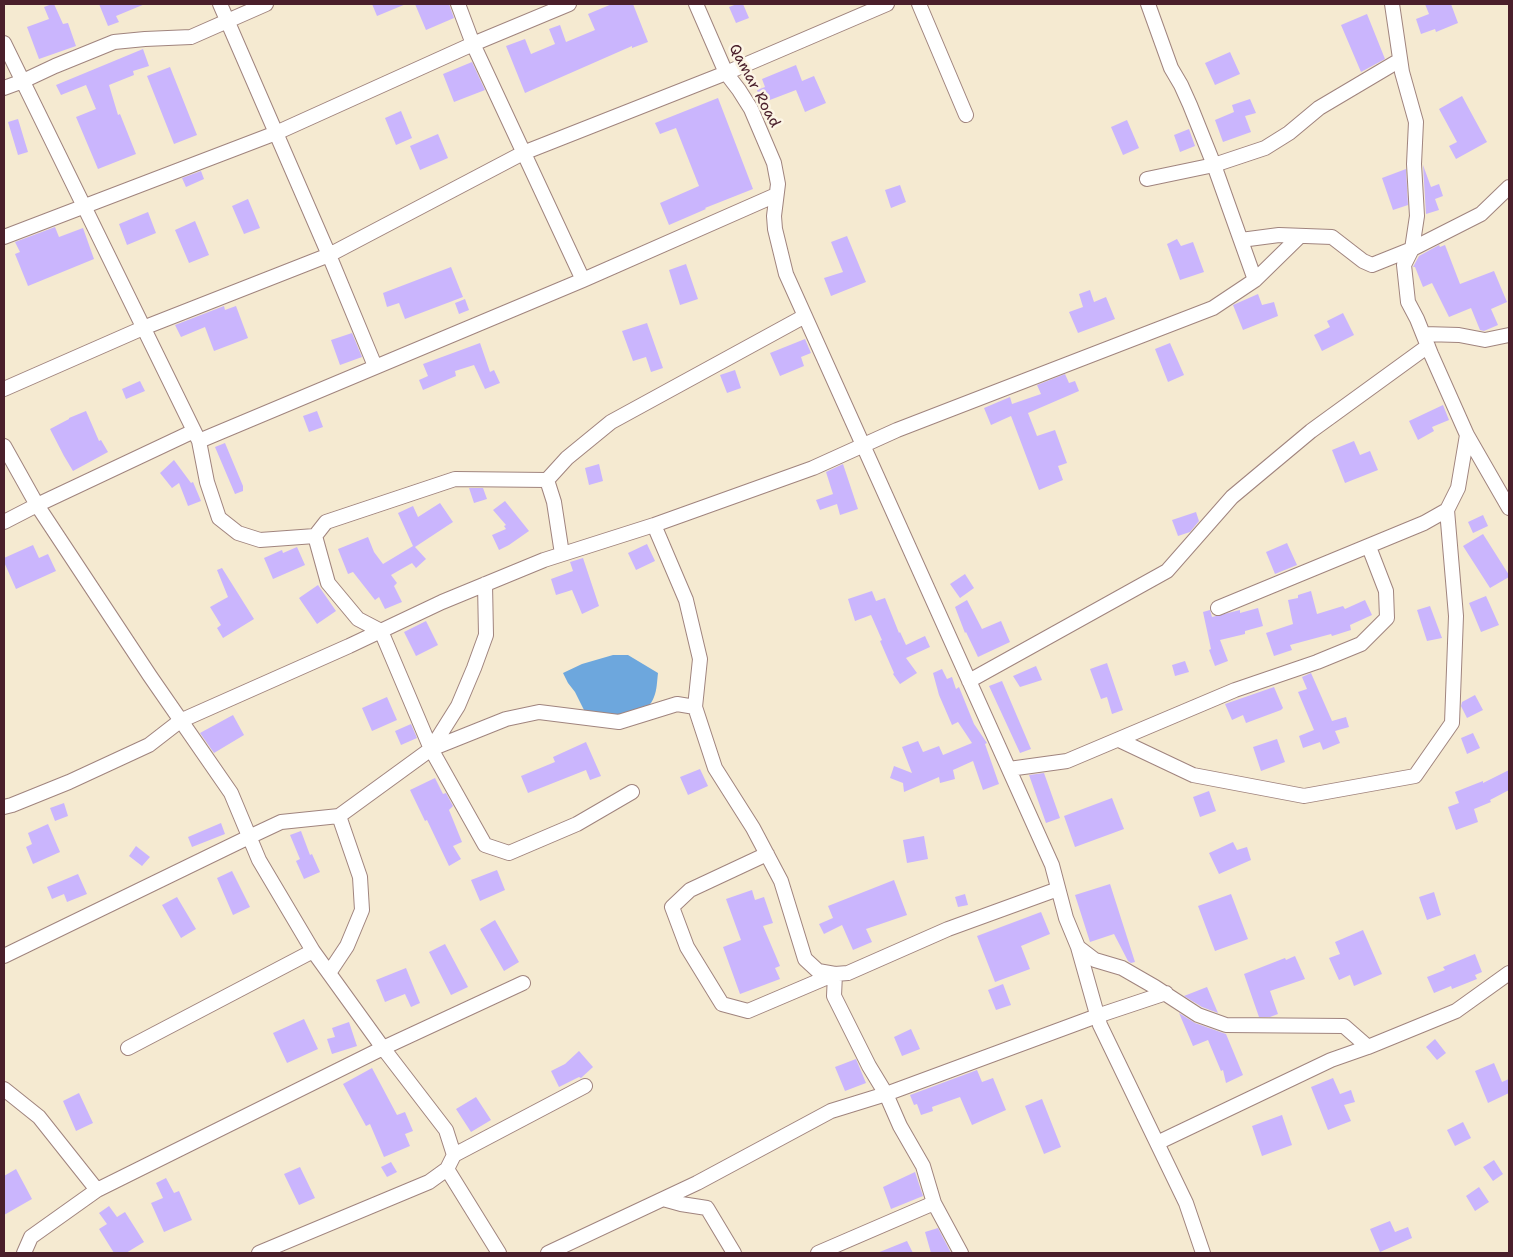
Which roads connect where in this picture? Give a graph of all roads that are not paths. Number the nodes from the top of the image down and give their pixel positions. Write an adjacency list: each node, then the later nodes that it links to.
1 (220, 4): 10 (street)
2 (266, 4): 10 (street)
3 (458, 4): 12 (street)
4 (569, 4): 12 (street)
5 (696, 4): 14 (street, Qamar Road)
6 (888, 4): 14 (street)
7 (918, 4): 17 (street)
8 (1148, 4): 20 (street)
9 (1392, 4): 13 (street)
10 (228, 22): 15 (street); 18 (street)
11 (4, 43): 15 (street)
12 (473, 44): 18 (street); 19 (street)
13 (1400, 60): 20 (street); 30 (street)
14 (726, 73): 19 (street); 23 (street, Qamar Road)
15 (23, 82): 16 (street); 25 (street)
16 (4, 88)
17 (966, 115)
18 (276, 133): 25 (street); 31 (street)
19 (523, 153): 31 (street); 32 (street)
20 (1214, 164): 21 (street); 29 (street)
21 (1147, 179)
22 (1509, 187): 26 (street)
23 (776, 196): 32 (street); 34 (street, Qamar Road)
24 (1509, 202): 26 (street)
25 (84, 205): 28 (street); 35 (street)
26 (1481, 214): 30 (street)
27 (1300, 236): 29 (street); 30 (street); 33 (street)
28 (4, 237)
29 (1241, 240): 33 (street)
30 (1412, 249): 37 (street)
31 (329, 255): 35 (street); 38 (street)
32 (583, 280): 38 (street)
33 (1255, 280): 42 (street)
34 (805, 316): 42 (street, Qamar Road); 44 (street)
35 (143, 328): 39 (street); 41 (street)
36 (1509, 335): 37 (street)
37 (1426, 340): 40 (street); 57 (street)
38 (374, 366): 41 (street)
39 (4, 388)
40 (1468, 435): 45 (street); 48 (street)
41 (196, 436): 46 (street); 51 (street)
42 (863, 445): 50 (street); 57 (street, Qamar Road)
43 (4, 446): 46 (street)
44 (547, 480): 51 (street); 53 (street)
45 (1504, 487): 47 (street)
46 (38, 505): 49 (street); 59 (street)
47 (1509, 508)
48 (1447, 510): 52 (street); 60 (street)
49 (4, 522)
50 (654, 525): 53 (street); 58 (street)
51 (315, 536): 56 (street)
52 (1369, 547): 55 (street); 60 (street)
53 (562, 554): 54 (street)
54 (485, 584): 56 (street); 61 (street)
55 (1218, 608)
56 (381, 631): 59 (street); 61 (street)
57 (969, 681): 62 (street, Qamar Road)
58 (695, 707): 61 (street); 67 (street)
59 (180, 721): 64 (street); 66 (street)
60 (1119, 740): 62 (street)
61 (431, 749): 63 (street); 65 (street)
62 (1009, 769): 68 (street, Qamar Road)
63 (632, 792)
64 (4, 807)
65 (339, 816): 66 (street); 72 (street)
66 (249, 836): 70 (street); 71 (street)
67 (767, 854): 74 (street); 74 (street)
68 (1058, 889): 69 (street, Qamar Road); 74 (street)
69 (1078, 947): 76 (street); 77 (street, Qamar Road)
70 (313, 951): 72 (street); 79 (street)
71 (4, 956)
72 (329, 973): 80 (street)
73 (1509, 973): 78 (street)
74 (835, 974): 83 (street)
75 (523, 983): 80 (street)
76 (1166, 993): 77 (street); 78 (street)
77 (1097, 1016): 83 (street); 84 (street, Qamar Road)
78 (1368, 1047): 84 (street)
79 (128, 1048)
80 (383, 1048): 85 (street); 87 (street)
81 (585, 1086): 85 (street)
82 (4, 1089): 87 (street)
83 (886, 1094): 88 (street); 89 (street)
84 (1157, 1143): 97 (street, Qamar Road)
85 (454, 1155): 86 (street)
86 (446, 1169): 91 (street); 92 (street)
87 (97, 1190): 90 (street)
88 (663, 1198): 93 (street); 94 (street)
89 (934, 1203): 95 (street); 96 (street)
90 (24, 1253)
91 (259, 1253)
92 (499, 1253)
93 (548, 1253)
94 (734, 1253)
95 (818, 1253)
96 (961, 1253)
97 (1203, 1253)

